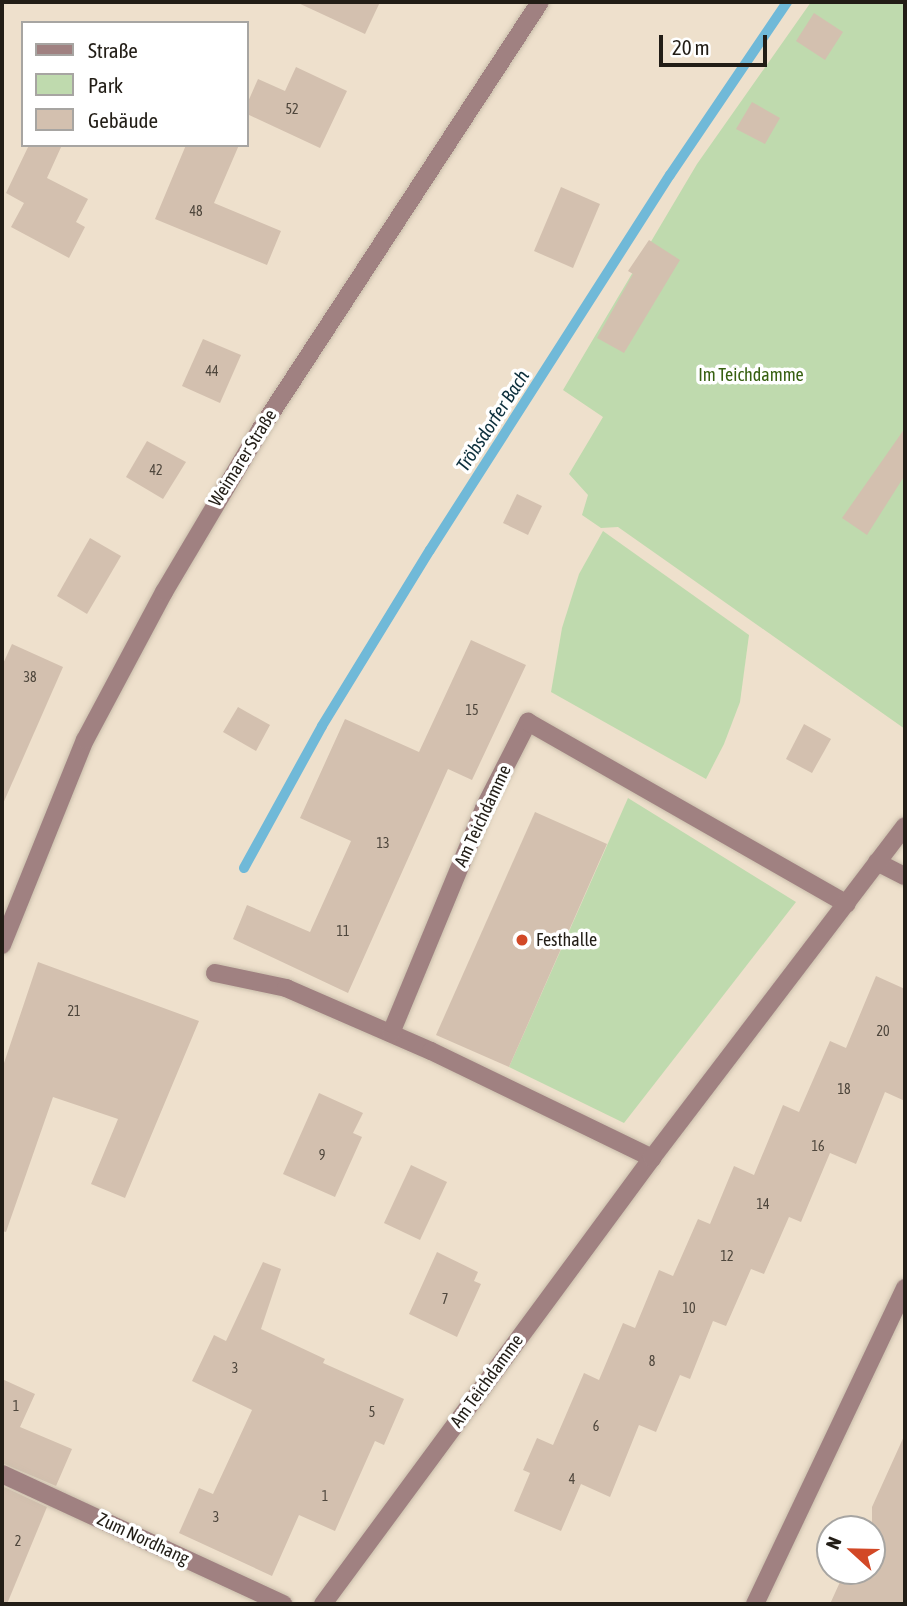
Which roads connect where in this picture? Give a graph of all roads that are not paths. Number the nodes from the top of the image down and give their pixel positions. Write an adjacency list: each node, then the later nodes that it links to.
1 (540, 2): 6 (street, Weimarer Straße)
2 (905, 826): 3 (street, Am Teichdamme)
3 (877, 862): 4 (street); 5 (street, Am Teichdamme)
4 (905, 876)
5 (847, 904): 8 (street, Am Teichdamme); 9 (street, Am Teichdamme)
6 (2, 945)
7 (215, 973): 8 (street)
8 (390, 1033): 9 (street)
9 (652, 1158): 13 (street, Am Teichdamme)
10 (905, 1288): 14 (street)
11 (2, 1474): 12 (street, Zum Nordhang)
12 (284, 1604)
13 (323, 1604)
14 (755, 1604)

